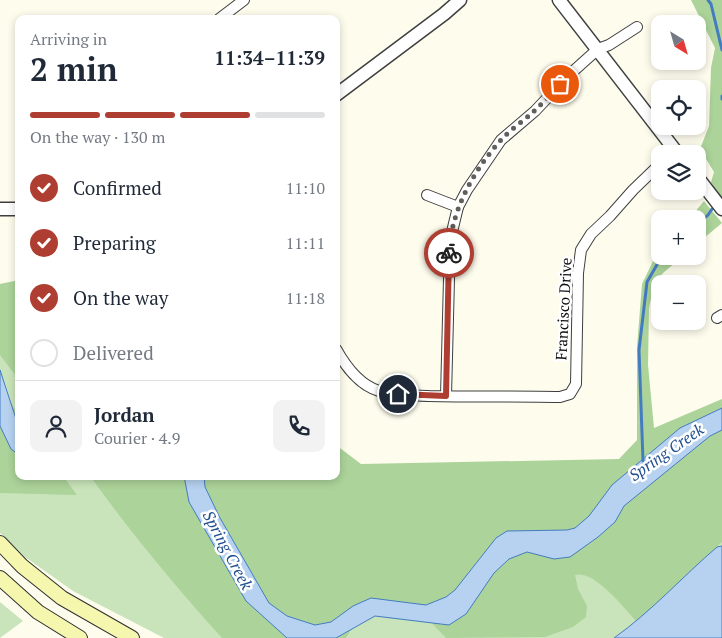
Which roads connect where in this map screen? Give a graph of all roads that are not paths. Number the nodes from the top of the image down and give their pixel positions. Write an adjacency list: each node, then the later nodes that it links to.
1 (244, 0): 4 (street)
2 (460, 0): 7 (street)
3 (559, 0): 6 (street)
4 (224, 15)
5 (637, 27): 6 (street)
6 (598, 49): 8 (street); 12 (street)
7 (340, 92)
8 (670, 145)
9 (651, 173): 17 (street, Francisco Drive)
10 (706, 188): 14 (street)
11 (426, 195): 12 (street)
12 (458, 207): 17 (street)
13 (15, 209): 15 (street)
14 (722, 209)
15 (0, 210)
16 (340, 357): 17 (street)
17 (446, 396)
18 (0, 544): 21 (main road)
19 (0, 578): 20 (main road)
20 (80, 638)
21 (132, 638)

